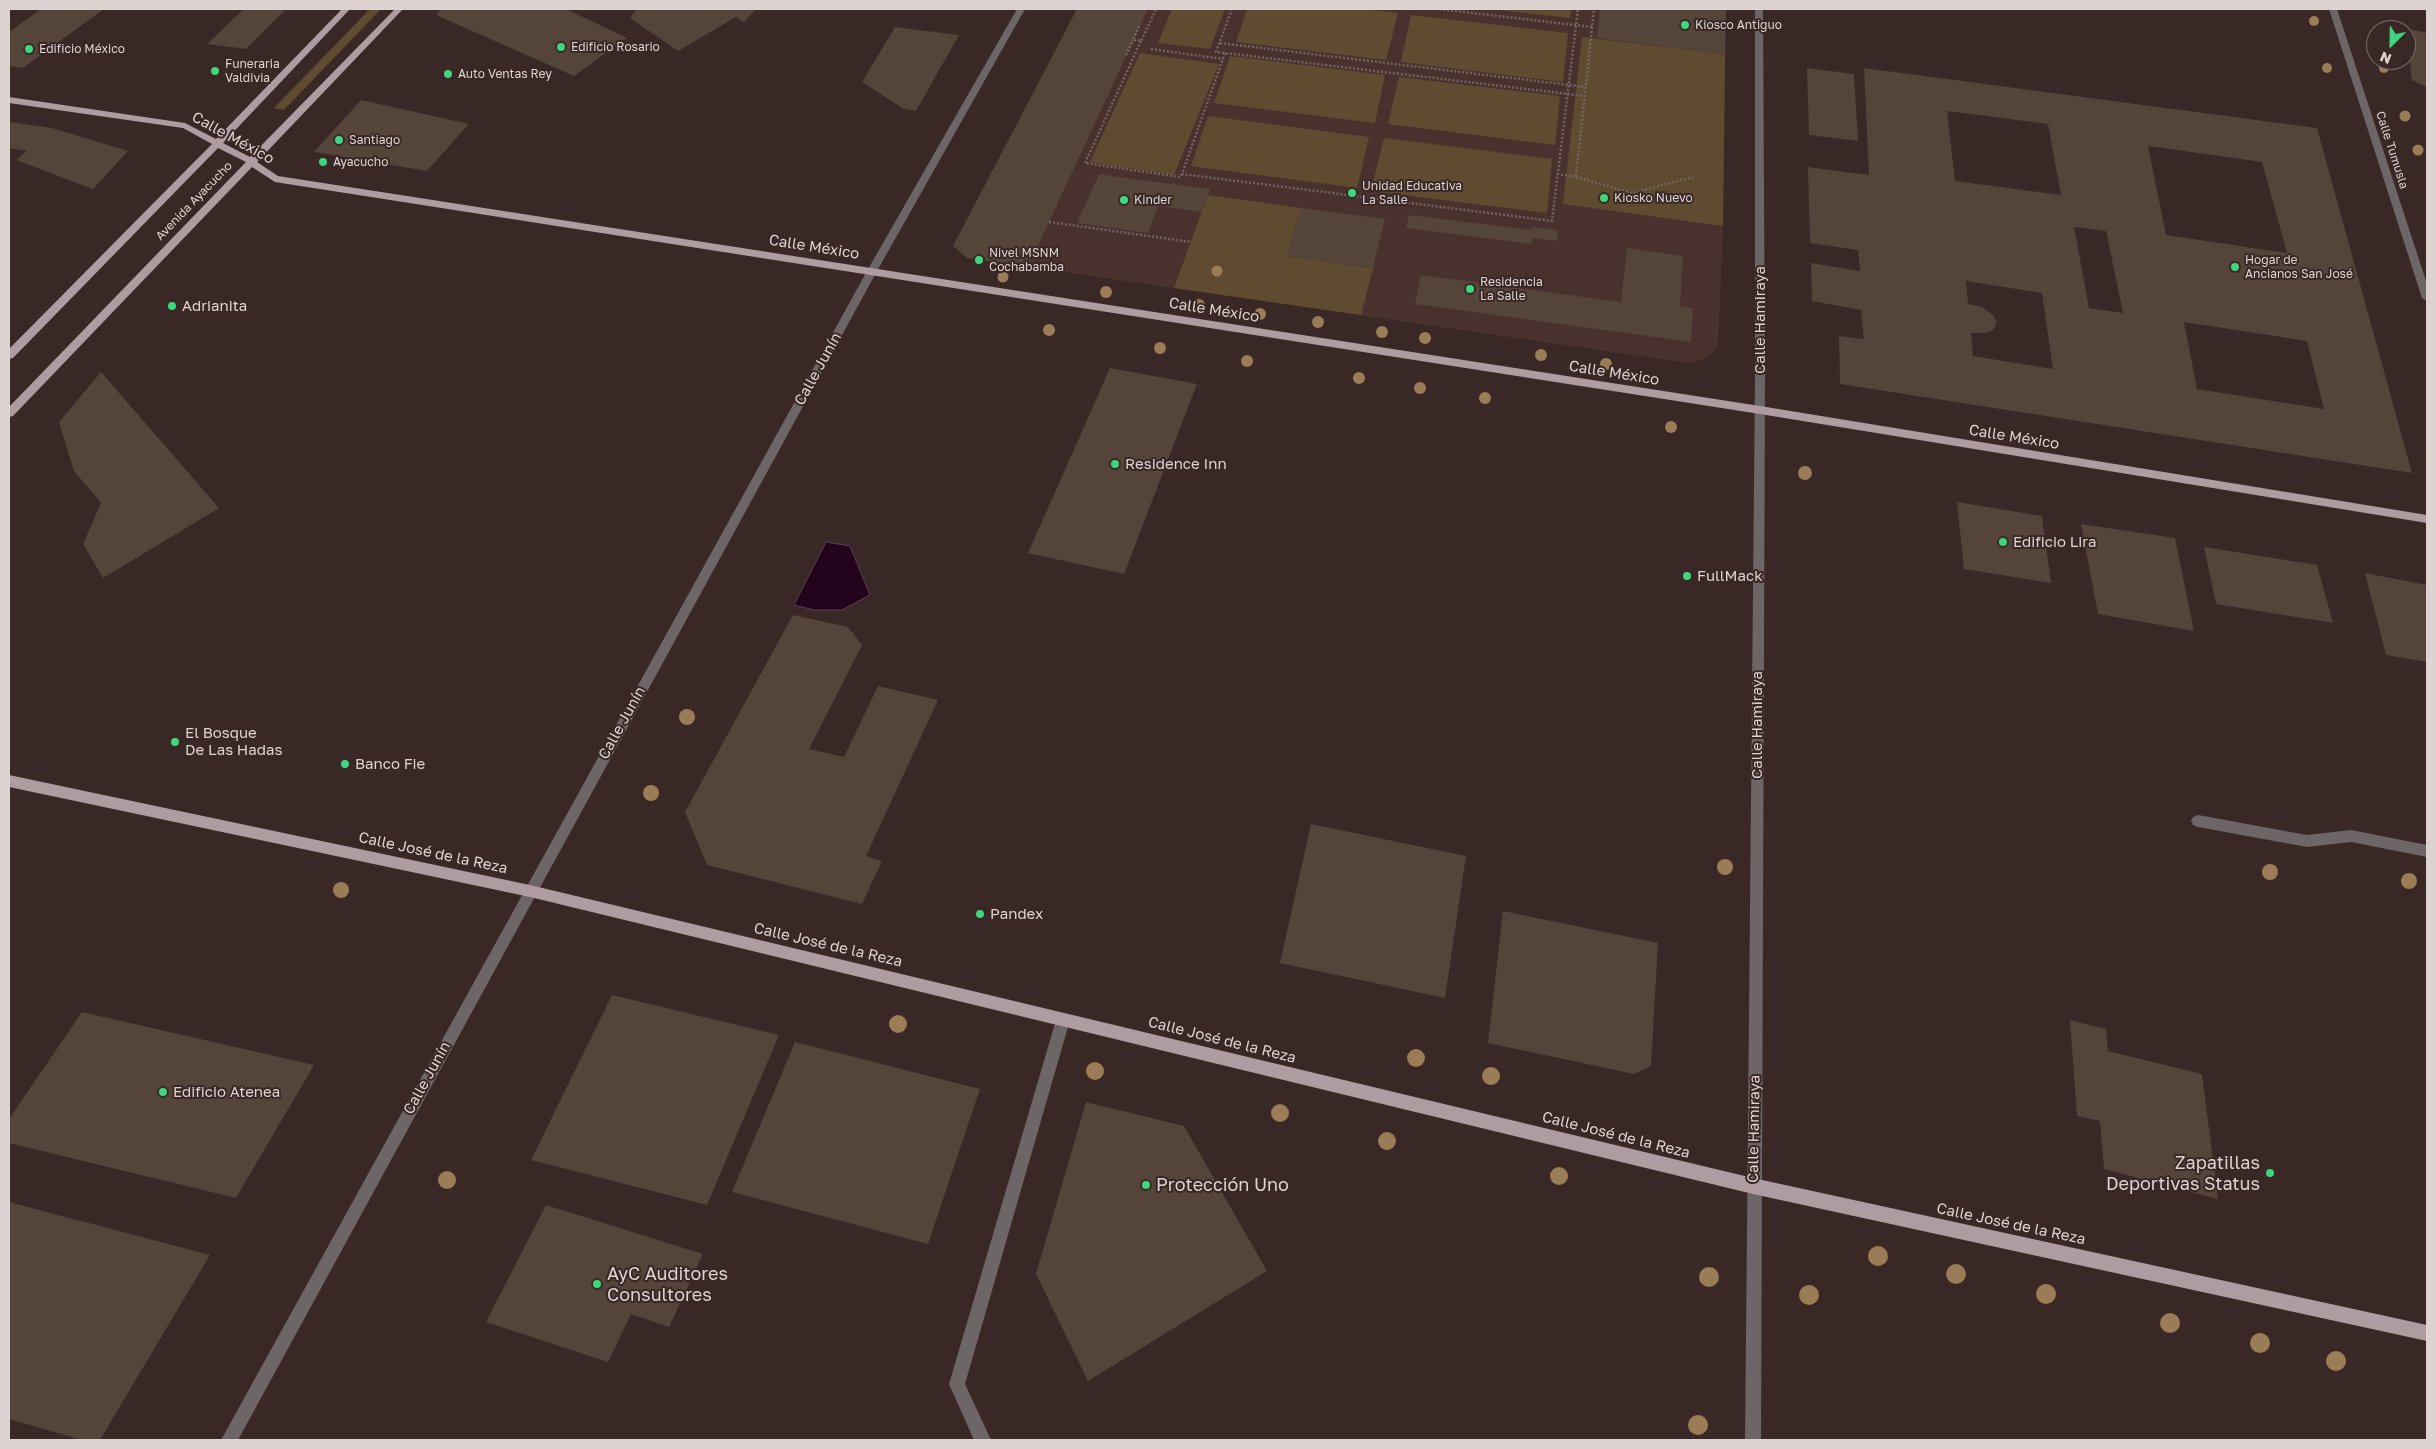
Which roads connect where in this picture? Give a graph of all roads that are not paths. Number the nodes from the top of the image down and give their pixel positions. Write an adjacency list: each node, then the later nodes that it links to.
1 (346, 9): 7 (main road, Avenida Ayacucho)
2 (399, 9): 8 (main road, Avenida Ayacucho)
3 (1021, 9): 9 (street, Calle Junín)
4 (1759, 9): 12 (street, Calle Hamiraya)
5 (2334, 9): 10 (street, Calle Tumusla)
6 (9, 100): 7 (main road, Calle México)
7 (216, 144): 8 (main road, Calle México); 11 (main road, Avenida Ayacucho)
8 (250, 161): 9 (main road, Calle México); 13 (main road, Avenida Ayacucho)
9 (872, 271): 12 (main road, Calle México); 18 (street, Calle Junín)
10 (2427, 298)
11 (9, 355)
12 (1760, 410): 14 (main road, Calle México); 20 (street, Calle Hamiraya)
13 (9, 413)
14 (2427, 519)
15 (9, 781): 18 (main road, Calle José de la Reza)
16 (2198, 821): 17 (street)
17 (2427, 851)
18 (530, 891): 19 (main road, Calle José de la Reza); 22 (street, Calle Junín)
19 (1064, 1020): 20 (main road, Calle José de la Reza); 23 (street)
20 (1753, 1186): 21 (main road, Calle José de la Reza); 24 (street, Calle Hamiraya)
21 (2427, 1333)
22 (229, 1440)
23 (983, 1440)
24 (1753, 1440)

